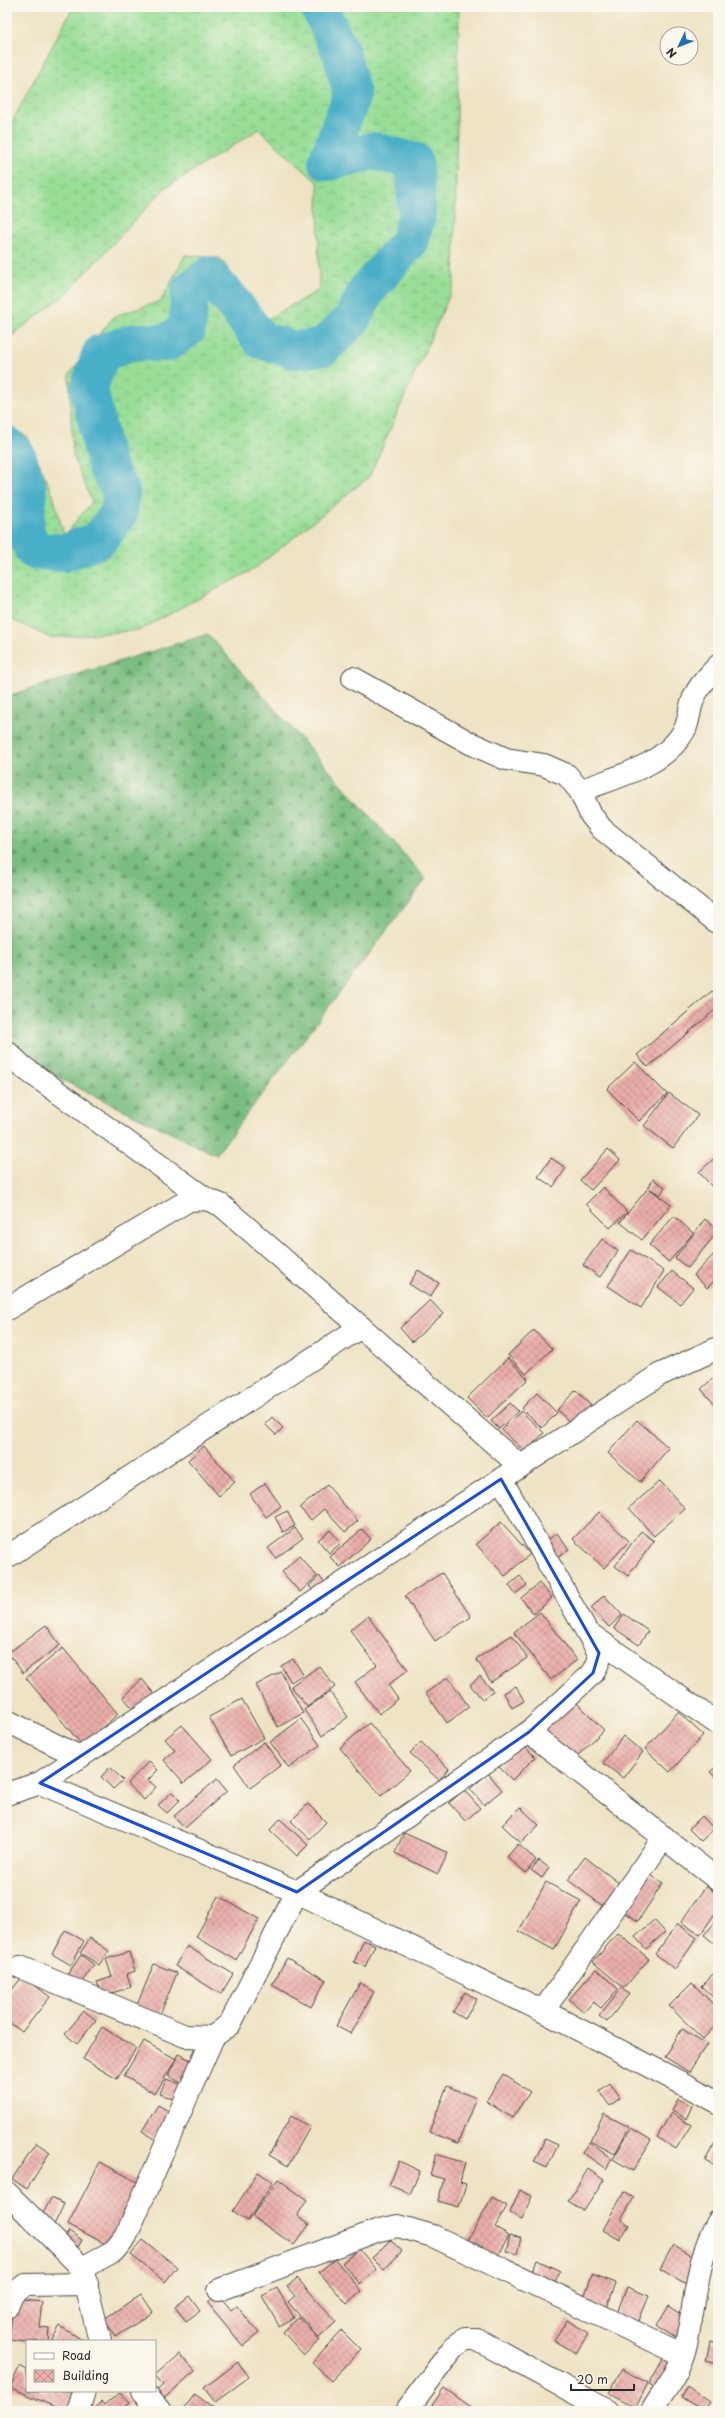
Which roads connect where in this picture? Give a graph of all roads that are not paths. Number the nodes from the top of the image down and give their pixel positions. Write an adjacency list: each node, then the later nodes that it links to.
1 (718, 666): 3 (street)
2 (353, 678): 3 (street)
3 (580, 791): 4 (street)
4 (718, 923)
5 (7, 1052): 6 (street)
6 (15, 1072): 7 (street)
7 (206, 1199): 8 (street); 9 (street)
8 (7, 1309)
9 (361, 1327): 11 (street); 13 (street)
10 (718, 1348): 11 (street)
11 (520, 1466): 12 (street)
12 (501, 1479): 14 (street); 18 (street)
13 (7, 1557)
14 (588, 1633): 16 (street); 17 (street)
15 (7, 1721): 18 (street)
16 (718, 1724)
17 (529, 1732): 21 (street); 23 (street)
18 (80, 1757): 19 (street)
19 (40, 1783): 20 (street); 23 (street)
20 (7, 1794)
21 (664, 1837): 22 (street); 25 (street)
22 (718, 1880)
23 (297, 1892): 25 (street); 26 (street)
24 (20, 1967): 26 (street)
25 (543, 2010): 27 (street)
26 (213, 2037): 30 (street)
27 (718, 2102)
28 (7, 2194): 30 (street)
29 (718, 2222): 34 (street)
30 (84, 2276): 32 (street); 33 (street)
31 (220, 2290): 34 (street)
32 (7, 2307)
33 (101, 2340)
34 (683, 2355): 41 (street)
35 (84, 2392): 37 (street)
36 (144, 2392): 38 (street)
37 (78, 2411)
38 (160, 2411)
39 (406, 2411): 40 (street)
40 (608, 2411)
41 (652, 2411)

